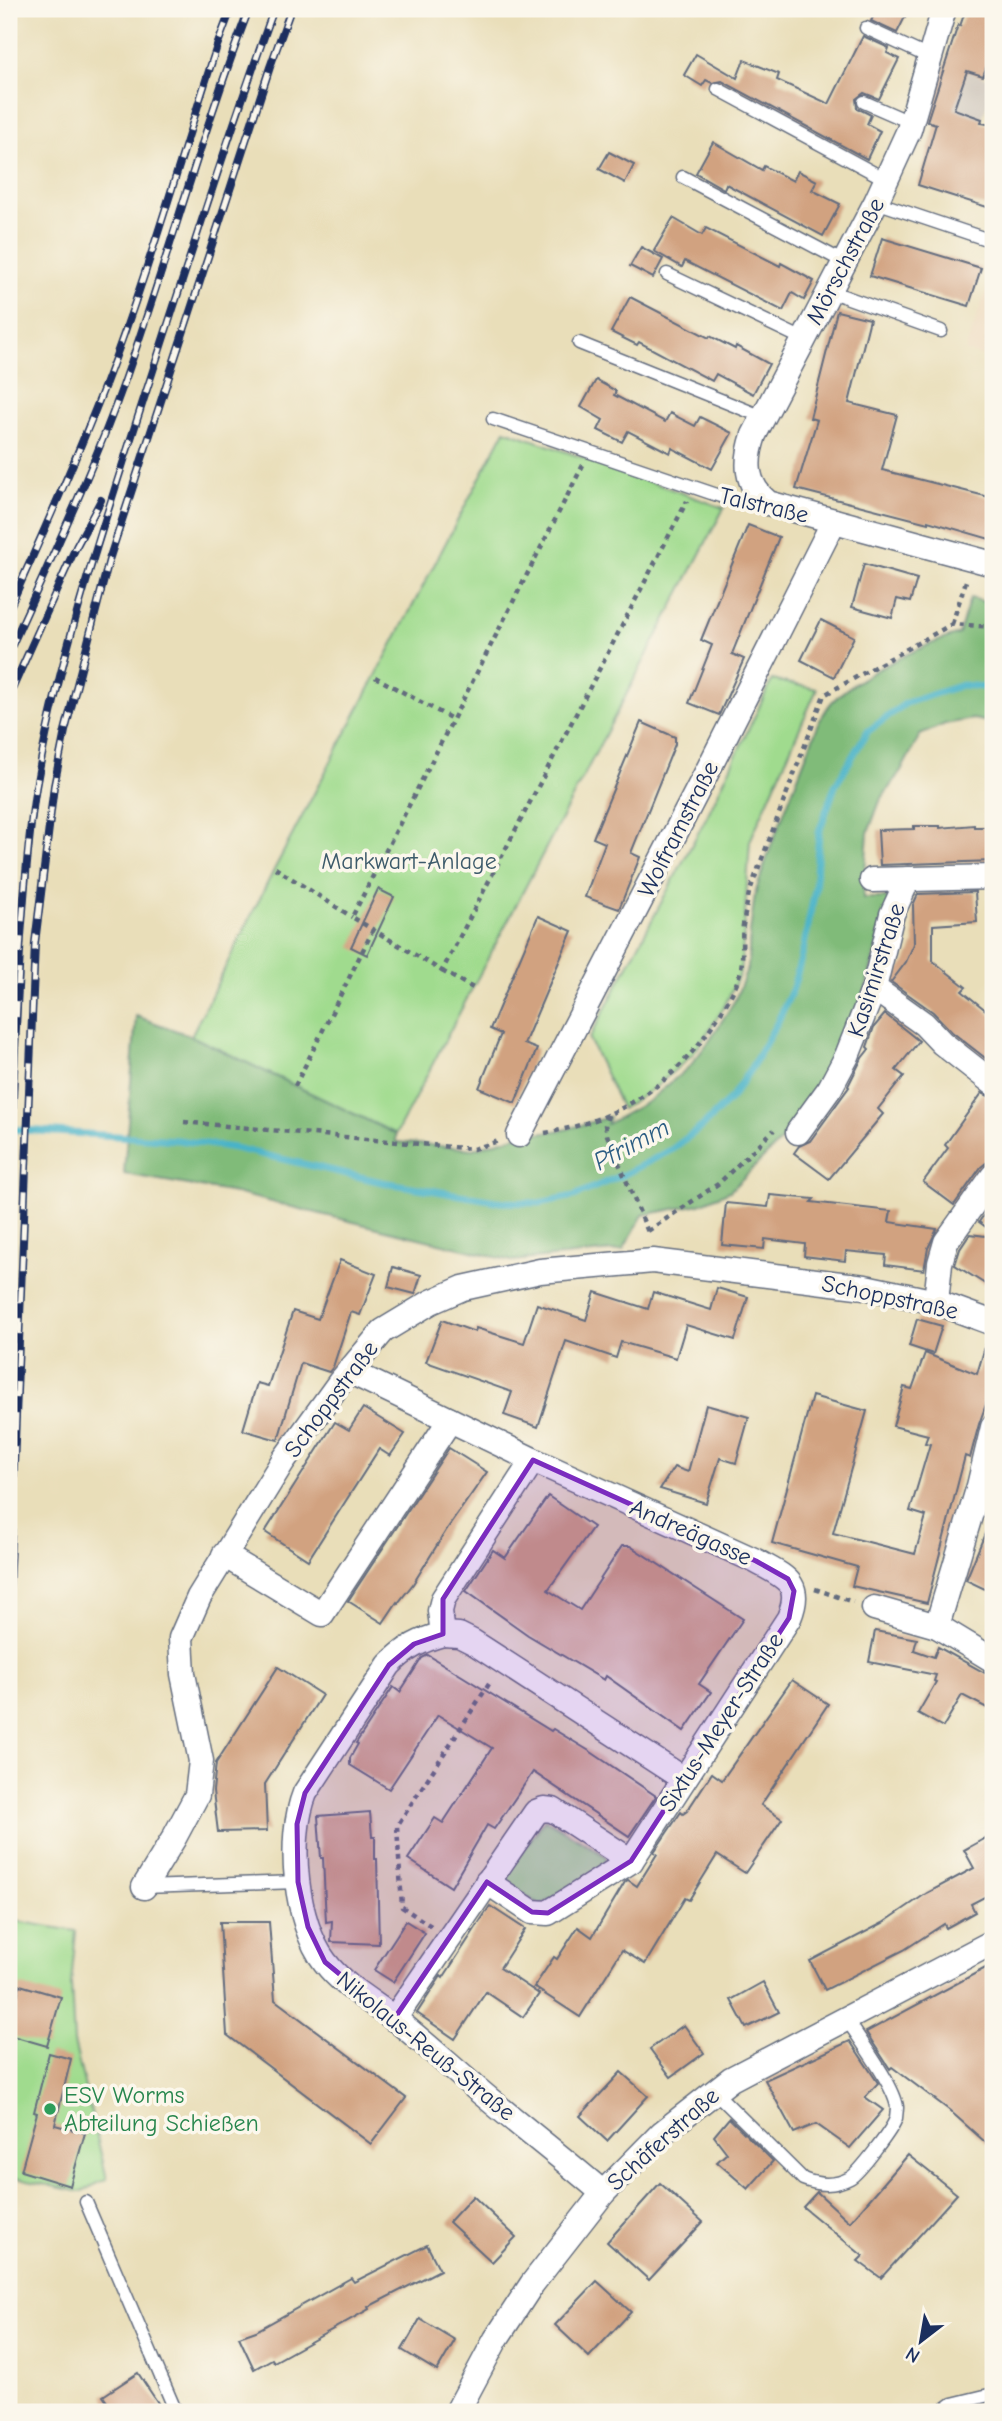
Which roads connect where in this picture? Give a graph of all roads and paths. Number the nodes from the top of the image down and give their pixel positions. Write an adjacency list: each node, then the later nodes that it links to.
1 (944, 9): 3 (street, Mörschstraße)
2 (866, 28): 3 (lane)
3 (931, 58): 6 (street, Mörschstraße)
4 (718, 89): 8 (lane)
5 (864, 102): 6 (lane)
6 (912, 123): 8 (street, Mörschstraße)
7 (683, 177): 10 (lane)
8 (881, 191): 9 (lane); 10 (street, Mörschstraße)
9 (983, 238)
10 (844, 262): 12 (street, Mörschstraße)
11 (667, 275): 14 (lane)
12 (829, 291): 13 (lane); 14 (street, Mörschstraße)
13 (941, 331)
14 (803, 339): 16 (street, Mörschstraße)
15 (579, 343): 16 (lane)
16 (763, 417): 20 (street, Mörschstraße)
17 (493, 419): 18 (lane, Talstraße)
18 (590, 452): 19 (lane, Talstraße); 26 (path)
19 (694, 488): 20 (lane, Talstraße); 33 (path)
20 (768, 503): 21 (street, Talstraße)
21 (834, 521): 22 (street, Talstraße); 41 (street, Wolframstraße)
22 (983, 561): 23 (path)
23 (952, 624): 24 (path); 38 (path)
24 (993, 627)
25 (375, 677): 26 (path)
26 (454, 720): 31 (path)
27 (275, 868): 31 (path)
28 (993, 877): 29 (street, Kasimirstraße)
29 (908, 879): 30 (street, Kasimirstraße); 35 (street, Kasimirstraße)
30 (872, 880)
31 (352, 917): 32 (path)
32 (373, 930): 33 (path); 37 (path)
33 (442, 971): 34 (path)
34 (472, 988)
35 (874, 988): 36 (street); 40 (street, Kasimirstraße)
36 (993, 1083)
37 (295, 1086)
38 (607, 1115): 40 (path); 41 (path)
39 (184, 1122): 41 (path)
40 (786, 1131)
41 (519, 1135)
42 (993, 1176): 43 (street)
43 (936, 1302): 44 (street, Schoppstraße); 45 (street, Schoppstraße)
44 (993, 1323)
45 (349, 1371): 46 (street, Andreägasse); 50 (street, Schoppstraße)
46 (450, 1420): 48 (street, Andreägasse); 50 (street)
47 (993, 1427): 49 (street)
48 (533, 1460): 51 (street, Andreägasse); 54 (street)
49 (986, 1489): 53 (street)
50 (224, 1555): 61 (street, Schoppstraße)
51 (788, 1579): 52 (path); 57 (street, Sixtus-Meyer-Straße)
52 (874, 1608): 53 (street)
53 (937, 1626): 55 (street)
54 (443, 1634): 56 (street); 59 (street, Nikolaus-Reuß-Straße)
55 (993, 1660)
56 (503, 1661): 57 (street); 62 (path)
57 (684, 1779): 58 (street, Sixtus-Meyer-Straße)
58 (631, 1861): 60 (street, Sixtus-Meyer-Straße); 60 (street)
59 (298, 1882): 61 (lane); 65 (street, Nikolaus-Reuß-Straße)
60 (487, 1882): 62 (street)
61 (144, 1887)
62 (449, 1938): 65 (street)
63 (993, 1942): 64 (street, Schäferstraße)
64 (846, 2018): 66 (street, Schäferstraße); 66 (lane)
65 (394, 2019): 67 (street, Nikolaus-Reuß-Straße)
66 (715, 2092): 67 (street, Schäferstraße)
67 (603, 2193): 71 (street, Schäferstraße)
68 (86, 2202): 70 (lane)
69 (993, 2394): 72 (lane)
70 (176, 2412)
71 (457, 2412)
72 (941, 2412)

